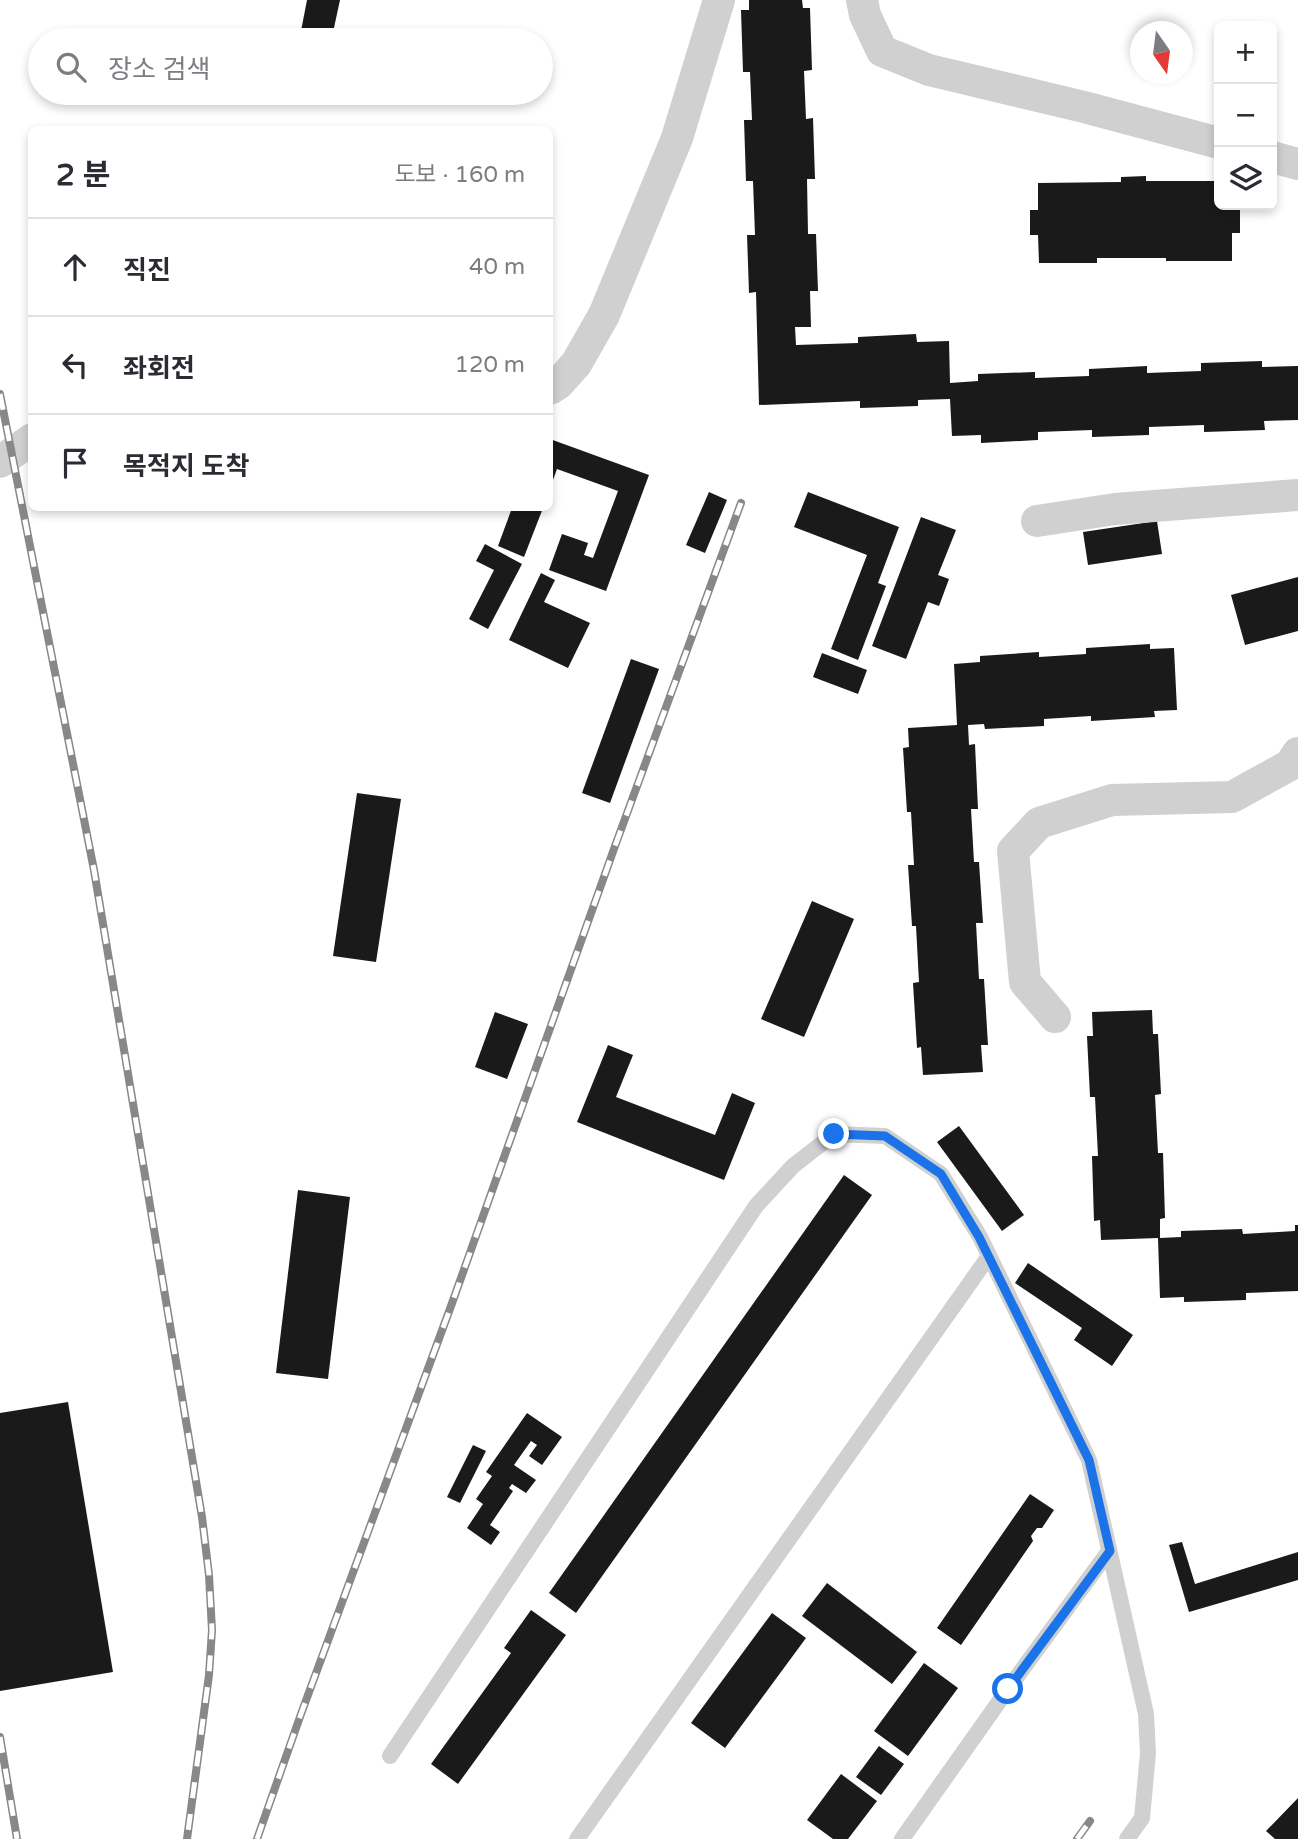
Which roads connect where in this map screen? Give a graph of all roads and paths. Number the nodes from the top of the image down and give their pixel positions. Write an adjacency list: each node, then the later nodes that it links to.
1 (719, 0): 6 (street)
2 (862, 0): 3 (street)
3 (1214, 142)
4 (1277, 158): 5 (street)
5 (1298, 164)
6 (553, 387)
7 (28, 442): 8 (street)
8 (0, 462)
9 (1298, 495): 10 (street)
10 (1037, 521)
11 (1298, 753): 12 (street)
12 (1055, 1017)
13 (989, 1256): 14 (lane); 15 (lane); 16 (lane)
14 (1110, 1551): 17 (lane); 18 (lane)
15 (390, 1756)
16 (577, 1839)
17 (902, 1839)
18 (1127, 1839)

